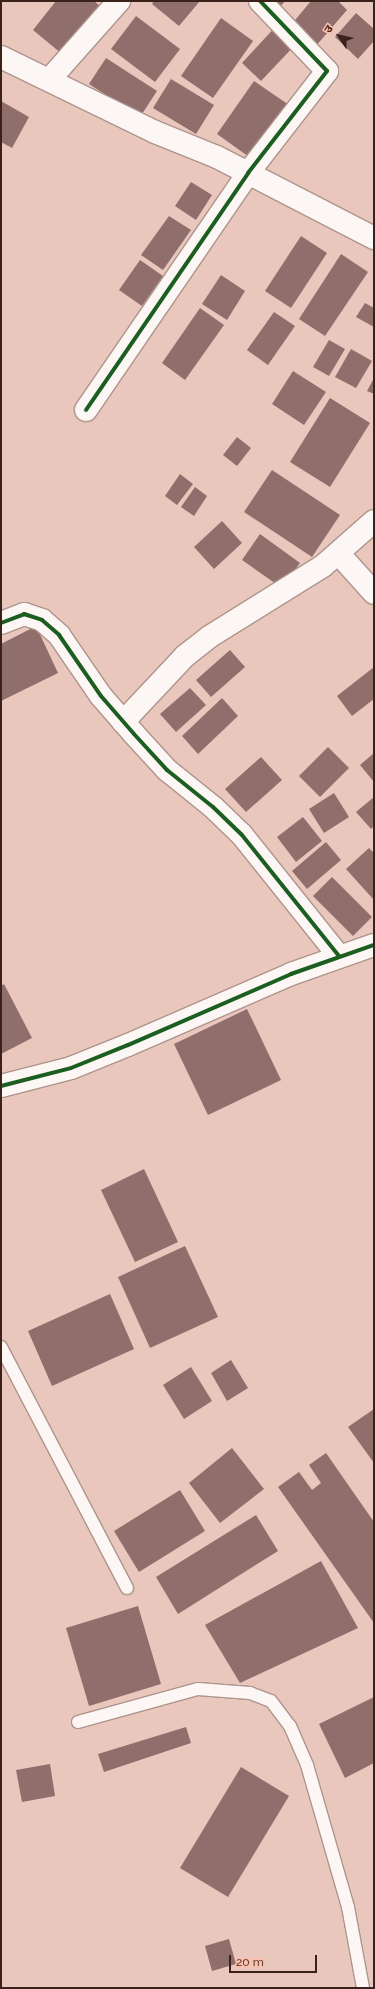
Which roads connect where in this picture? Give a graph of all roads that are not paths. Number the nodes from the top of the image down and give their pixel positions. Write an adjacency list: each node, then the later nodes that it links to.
1 (119, 1): 4 (street)
2 (260, 1): 5 (street)
3 (1, 57): 4 (street)
4 (49, 80): 5 (street)
5 (248, 173): 6 (street); 7 (street)
6 (374, 238)
7 (86, 410)
8 (374, 521): 9 (street)
9 (340, 554): 10 (street); 12 (street)
10 (374, 593)
11 (1, 623): 12 (street)
12 (123, 722): 14 (street)
13 (374, 945): 14 (street)
14 (339, 956): 15 (street)
15 (1, 1086)
16 (1, 1347): 17 (lane)
17 (127, 1588)
18 (78, 1722): 19 (lane)
19 (363, 1988)

